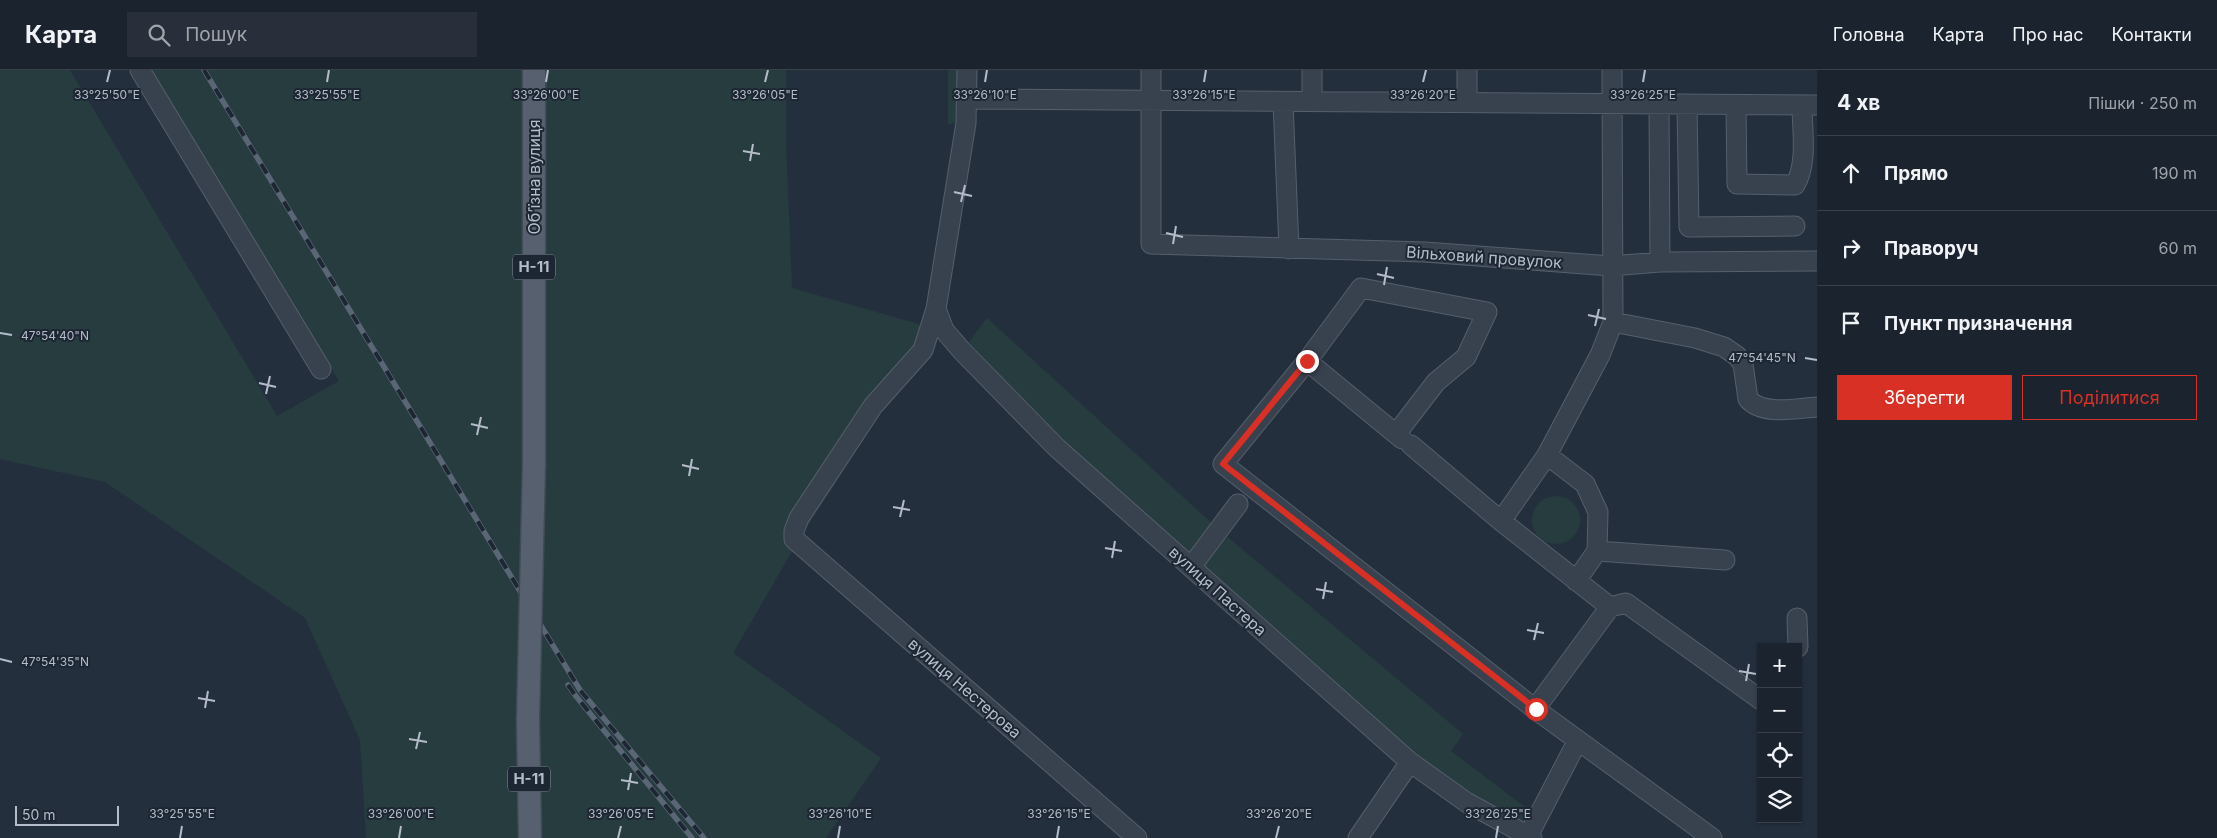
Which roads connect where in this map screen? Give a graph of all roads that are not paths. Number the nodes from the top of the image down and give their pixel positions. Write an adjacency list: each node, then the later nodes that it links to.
1 (140, 70): 26 (street)
2 (534, 70): 44 (main road, Обʼїзна вулиця / Н-11, bridge)
3 (968, 70): 8 (street)
4 (1151, 70): 9 (street)
5 (1312, 70): 11 (street)
6 (1467, 70): 12 (street)
7 (1612, 70): 13 (street)
8 (967, 99): 9 (street); 23 (street)
9 (1151, 101): 10 (street); 19 (street, Вільховий провулок)
10 (1283, 102): 11 (street); 19 (street)
11 (1312, 102): 12 (street)
12 (1467, 103): 13 (street)
13 (1612, 104): 14 (street); 22 (street)
14 (1659, 104): 15 (street); 21 (street)
15 (1687, 104): 16 (street); 18 (street)
16 (1736, 105): 17 (street); 17 (street)
17 (1810, 105)
18 (1795, 226)
19 (1289, 249): 22 (street, Вільховий провулок)
20 (1817, 261): 21 (street, Вільховий провулок)
21 (1660, 262): 22 (street, Вільховий провулок)
22 (1611, 266): 24 (street)
23 (936, 309): 34 (street, вулиця Пастера); 45 (street, вулиця Нестерова)
24 (1613, 322): 27 (street); 29 (street)
25 (1307, 361): 28 (street); 28 (street); 40 (street)
26 (321, 369)
27 (1817, 407)
28 (1403, 439): 31 (street)
29 (1547, 455): 31 (street); 32 (street)
30 (1238, 504): 34 (street)
31 (1501, 521): 35 (street)
32 (1597, 551): 33 (street); 35 (street)
33 (1726, 560)
34 (1191, 567): 42 (street, вулиця Пастера)
35 (1576, 581): 36 (street)
36 (1610, 607): 39 (street); 40 (street)
37 (1797, 618): 38 (street)
38 (1798, 643)
39 (1757, 697)
40 (1536, 709): 41 (street)
41 (1578, 740): 43 (street); 47 (street)
42 (1410, 762): 43 (street, вулиця Пастера); 46 (street)
43 (1530, 837)
44 (530, 838)
45 (1137, 838)
46 (1358, 838)
47 (1712, 838)

